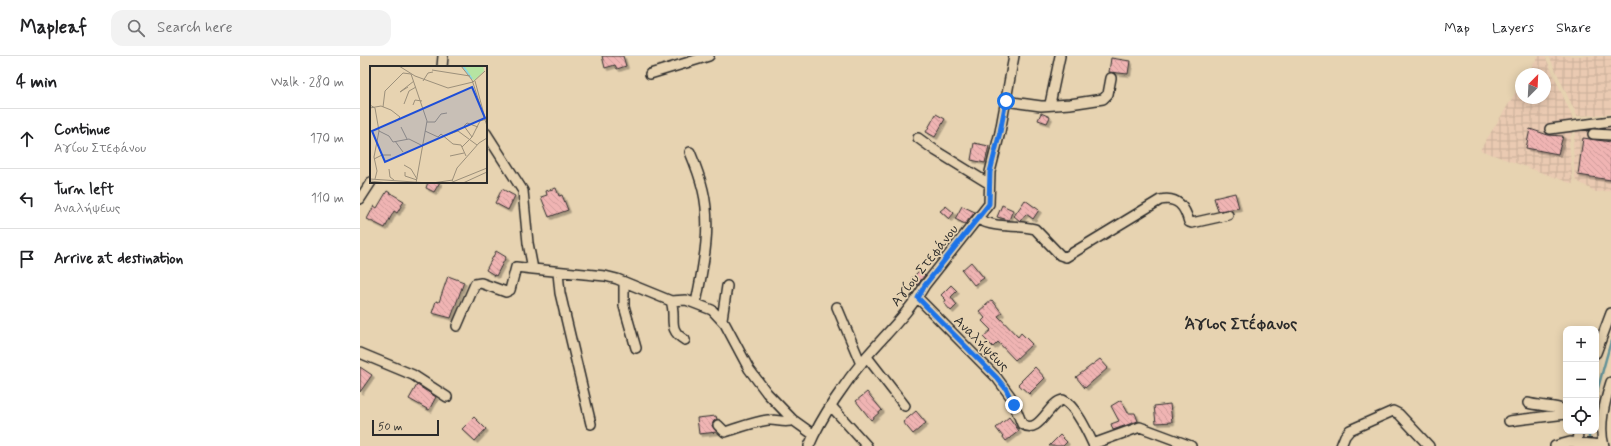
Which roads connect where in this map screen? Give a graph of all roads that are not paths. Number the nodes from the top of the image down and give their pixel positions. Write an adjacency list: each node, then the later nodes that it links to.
1 (443, 56): 5 (street)
2 (709, 56): 6 (street)
3 (1014, 56): 8 (street, Αγίου Στεφάνου)
4 (1060, 56): 9 (street)
5 (442, 66)
6 (650, 74)
7 (1111, 78): 9 (street)
8 (1006, 101): 9 (street); 18 (street, Αγίου Στεφάνου)
9 (1050, 104)
10 (1611, 121): 11 (street)
11 (1550, 129)
12 (1593, 134): 14 (street)
13 (487, 135): 22 (street)
14 (1611, 136)
15 (918, 138): 18 (street)
16 (690, 152): 28 (street)
17 (370, 183): 19 (street)
18 (988, 183): 21 (street, Αγίου Στεφάνου)
19 (360, 198)
20 (1228, 215): 21 (street)
21 (978, 219): 26 (street, Αγίου Στεφάνου)
22 (533, 269): 23 (street); 32 (street)
23 (558, 273): 24 (street); 47 (street)
24 (624, 282): 27 (street); 35 (street)
25 (727, 286): 31 (street)
26 (918, 298): 37 (street, Αγίου Στεφάνου); 52 (street, Αναλήψεως)
27 (671, 301): 28 (street); 33 (street)
28 (696, 303): 31 (street)
29 (837, 307): 37 (street)
30 (1611, 313): 34 (street)
31 (722, 319): 45 (street)
32 (457, 326)
33 (685, 340)
34 (1599, 345)
35 (636, 348)
36 (360, 353): 39 (street)
37 (864, 360): 41 (street, Αγίου Στεφάνου); 42 (street)
38 (1611, 382): 53 (street)
39 (448, 397)
40 (1528, 403): 43 (street)
41 (831, 406): 50 (street, Αγίου Στεφάνου); 55 (street)
42 (905, 406)
43 (1563, 408)
44 (1563, 414): 46 (street)
45 (793, 420): 48 (street); 50 (street)
46 (1509, 421)
47 (591, 424)
48 (718, 425)
49 (1578, 434): 51 (street)
50 (814, 435): 54 (street, Αγίου Στεφάνου)
51 (1579, 444): 53 (street); 59 (street)
52 (1094, 445): 56 (street)
53 (1601, 445)
54 (808, 446)
55 (867, 446)
56 (1191, 446)
57 (1342, 446): 58 (street)
58 (1428, 446)
59 (1555, 446)

